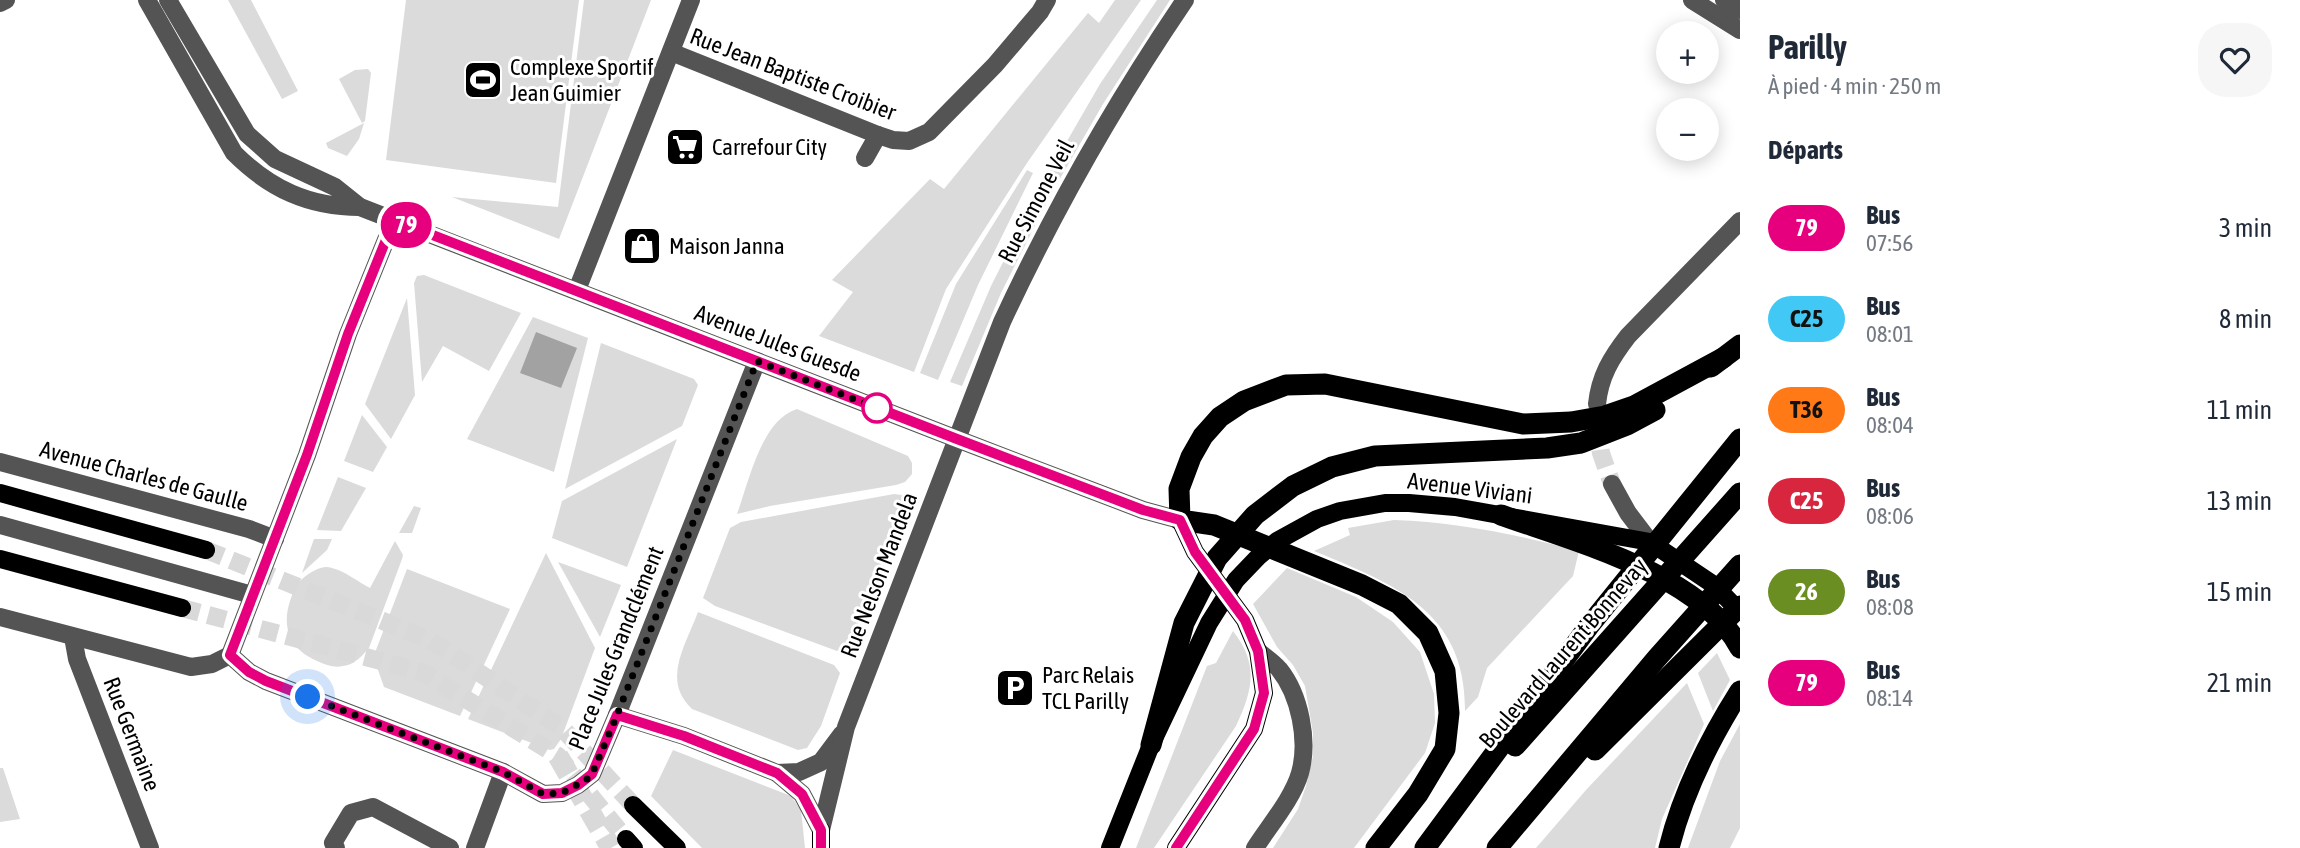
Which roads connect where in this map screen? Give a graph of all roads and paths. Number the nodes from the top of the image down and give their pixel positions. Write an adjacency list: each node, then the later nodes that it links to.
1 (6, 0): 9 (street)
2 (147, 0): 15 (street, Avenue Jules Guesde)
3 (167, 0): 15 (street, Avenue Jules Guesde)
4 (691, 0): 12 (street)
5 (1047, 0): 13 (street, Rue Jean Baptiste Croibier)
6 (1185, 0): 23 (street, Rue Simone Veil)
7 (1692, 0): 11 (street)
8 (1724, 0): 10 (street)
9 (0, 3)
10 (1740, 10)
11 (1740, 30)
12 (671, 52): 13 (street, Rue Jean Baptiste Croibier); 18 (street)
13 (878, 135): 14 (street)
14 (865, 158)
15 (360, 207): 16 (street, Avenue Jules Guesde)
16 (394, 220): 18 (street, Avenue Jules Guesde); 32 (street)
17 (1740, 220): 22 (street)
18 (577, 290): 21 (street, Avenue Jules Guesde)
19 (1740, 345): 20 (highway)
20 (1723, 358): 30 (highway); 48 (highway)
21 (757, 361): 23 (street, Avenue Jules Guesde); 46 (street, Place Jules Grandclément)
22 (1597, 404)
23 (957, 439): 30 (street, Avenue Jules Guesde); 47 (street, Rue Nelson Mandela)
24 (1740, 439): 64 (highway)
25 (0, 462): 32 (street, Avenue Charles de Gaulle)
26 (1612, 484): 33 (street)
27 (0, 493): 34 (main road)
28 (1740, 493): 64 (highway, Boulevard Laurent Bonnevay)
29 (1501, 515): 33 (main road, Avenue Viviani); 42 (highway); 48 (main road, Avenue Viviani)
30 (1180, 520): 43 (main road); 63 (highway)
31 (0, 526): 37 (street)
32 (275, 539): 37 (street)
33 (1650, 542): 39 (main road, Avenue Viviani)
34 (206, 550)
35 (0, 559): 38 (main road)
36 (1740, 565): 52 (highway)
37 (252, 595): 44 (street)
38 (182, 608)
39 (1740, 609): 52 (highway)
40 (0, 617): 41 (street)
41 (73, 637): 44 (street); 54 (street, Rue Germaine)
42 (1740, 648)
43 (1258, 651): 61 (main road); 62 (street)
44 (230, 655): 49 (street, Place Jules Grandclément)
45 (1740, 691): 66 (highway)
46 (617, 715): 49 (street, Place Jules Grandclément); 50 (street)
47 (846, 727): 50 (street, Rue Nelson Mandela); 53 (street, Rue Nelson Mandela)
48 (1151, 745): 60 (main road, Avenue Viviani)
49 (503, 772): 57 (street)
50 (777, 773): 53 (street)
51 (633, 805): 58 (main road)
52 (1512, 829): 65 (highway)
53 (821, 830): 59 (main road)
54 (150, 848)
55 (336, 848): 56 (street)
56 (450, 848)
57 (475, 848)
58 (677, 848)
59 (821, 848)
60 (1110, 848)
61 (1176, 848)
62 (1255, 848)
63 (1376, 848)
64 (1426, 848)
65 (1497, 848)
66 (1669, 848)

